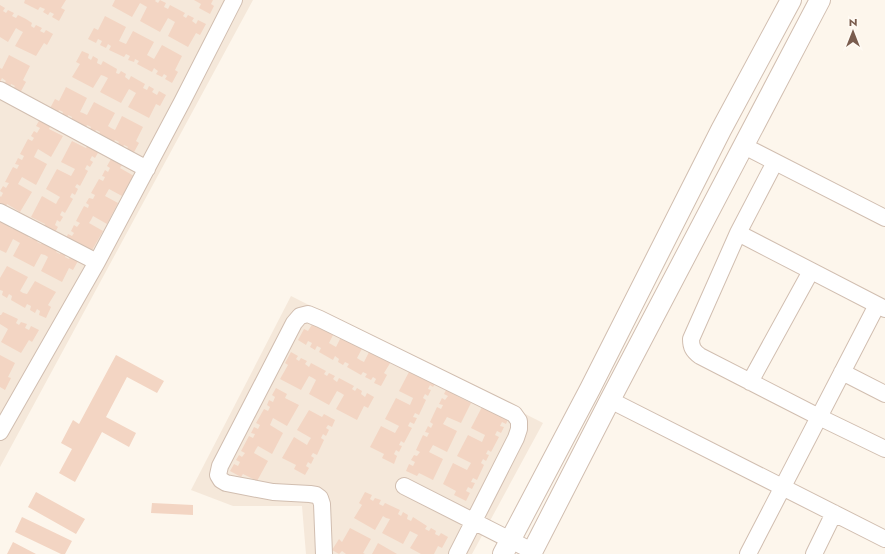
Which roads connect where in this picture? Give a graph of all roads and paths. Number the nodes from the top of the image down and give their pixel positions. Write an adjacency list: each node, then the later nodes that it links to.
1 (234, 0): 7 (street)
2 (790, 0): 26 (street)
3 (820, 0): 5 (street)
4 (0, 90): 7 (street)
5 (744, 146): 6 (street); 17 (street)
6 (774, 162): 9 (street); 10 (street)
7 (146, 169): 11 (street)
8 (0, 212): 11 (street)
9 (885, 218)
10 (738, 233): 12 (street); 15 (street)
11 (97, 262): 19 (street)
12 (811, 271): 13 (street); 15 (street)
13 (881, 307): 14 (street)
14 (842, 372): 16 (street); 18 (street)
15 (750, 382): 18 (street)
16 (885, 394)
17 (610, 400): 22 (street); 27 (street)
18 (819, 417): 20 (street); 22 (street)
19 (0, 432)
20 (885, 449)
21 (404, 486): 24 (street)
22 (782, 487): 23 (street); 30 (street)
23 (834, 513): 25 (street); 31 (street)
24 (472, 521): 26 (street); 28 (street); 29 (street)
25 (885, 539)
26 (506, 547): 27 (street)
27 (531, 553)
28 (324, 554)
29 (457, 554)
30 (748, 554)
31 (814, 554)

